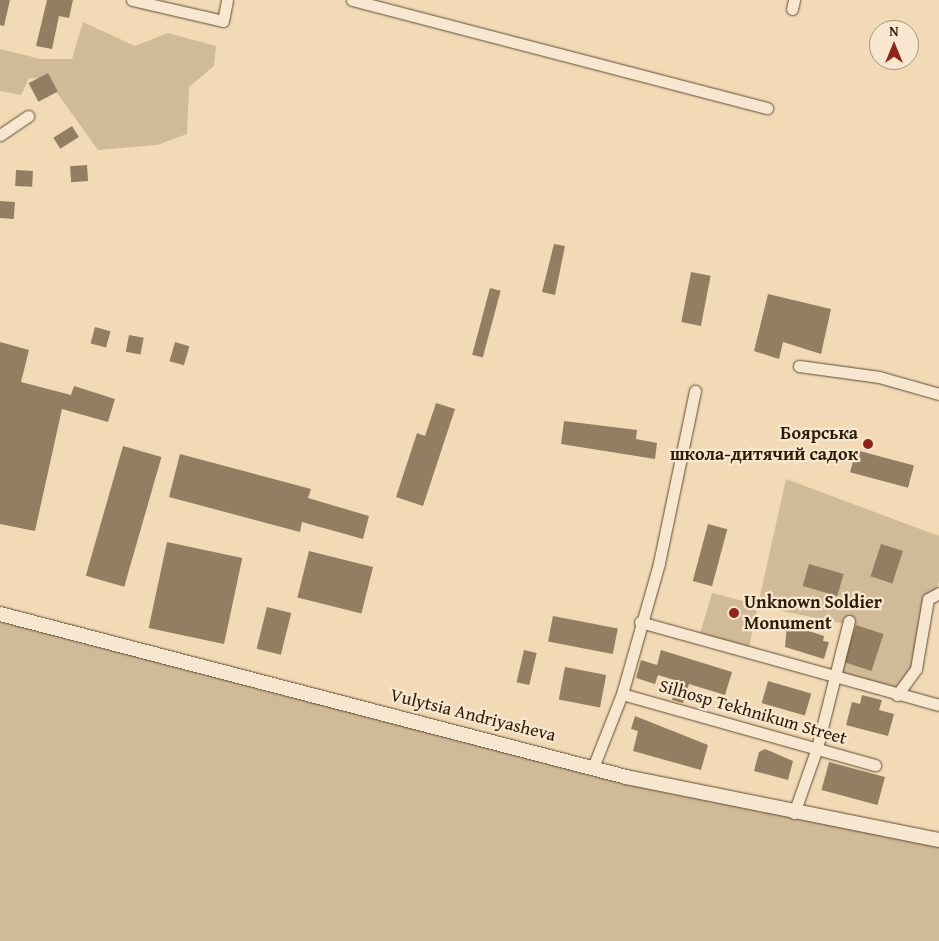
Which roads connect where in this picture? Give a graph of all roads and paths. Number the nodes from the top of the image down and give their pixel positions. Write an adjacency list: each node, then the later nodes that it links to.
1 (227, 0): 3 (street)
2 (352, 0): 4 (street)
3 (135, 2)
4 (767, 108)
5 (28, 116): 6 (street)
6 (0, 135)
7 (799, 366): 9 (street)
8 (696, 391): 13 (street)
9 (939, 394)
10 (939, 593): 16 (street)
11 (0, 614): 20 (street, Vulytsia Andriyasheva)
12 (849, 621): 14 (street)
13 (640, 622): 14 (street); 15 (street)
14 (834, 676): 16 (street); 18 (street)
15 (622, 694): 18 (street, Silhosp Tekhnikum Street); 20 (street)
16 (898, 694): 17 (street)
17 (939, 705)
18 (817, 748): 19 (street, Silhosp Tekhnikum Street); 21 (street)
19 (875, 765)
20 (594, 766): 21 (street, Vulytsia Andriyasheva)
21 (794, 813): 22 (street, Vulytsia Andriyasheva)
22 (939, 840)

